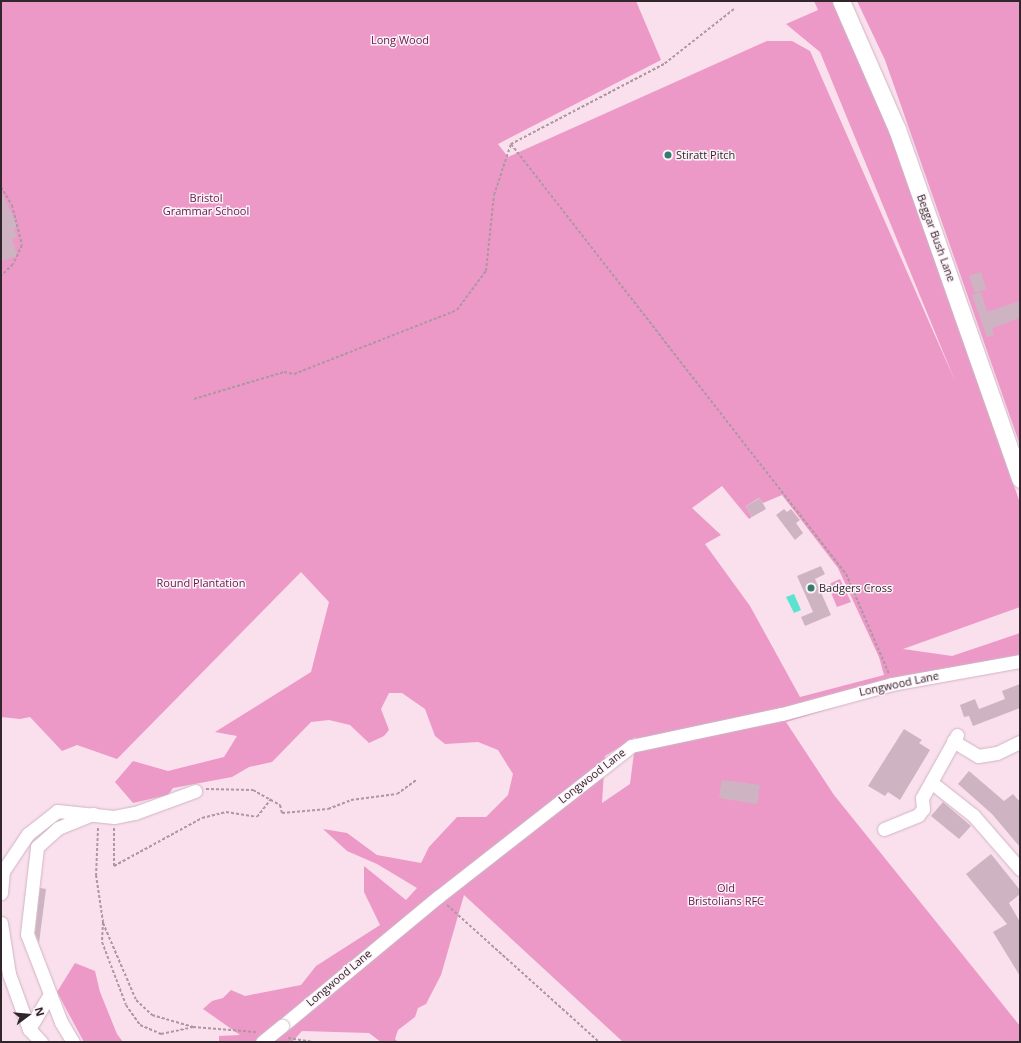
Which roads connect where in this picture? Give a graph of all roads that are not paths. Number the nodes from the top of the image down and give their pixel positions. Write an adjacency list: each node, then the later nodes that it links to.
1 (841, 1): 2 (main road, Beggar Bush Lane)
2 (1020, 479)
3 (1020, 661): 14 (street, Longwood Lane, bridge)
4 (1020, 742): 5 (street)
5 (931, 782): 8 (street); 9 (street)
6 (195, 791): 7 (street)
7 (96, 814): 10 (street); 12 (street)
8 (884, 829)
9 (1020, 869)
10 (1, 893)
11 (1, 923): 13 (street)
12 (50, 994): 13 (street); 16 (street)
13 (29, 1029): 15 (street)
14 (262, 1037)
15 (41, 1042)
16 (73, 1042)

